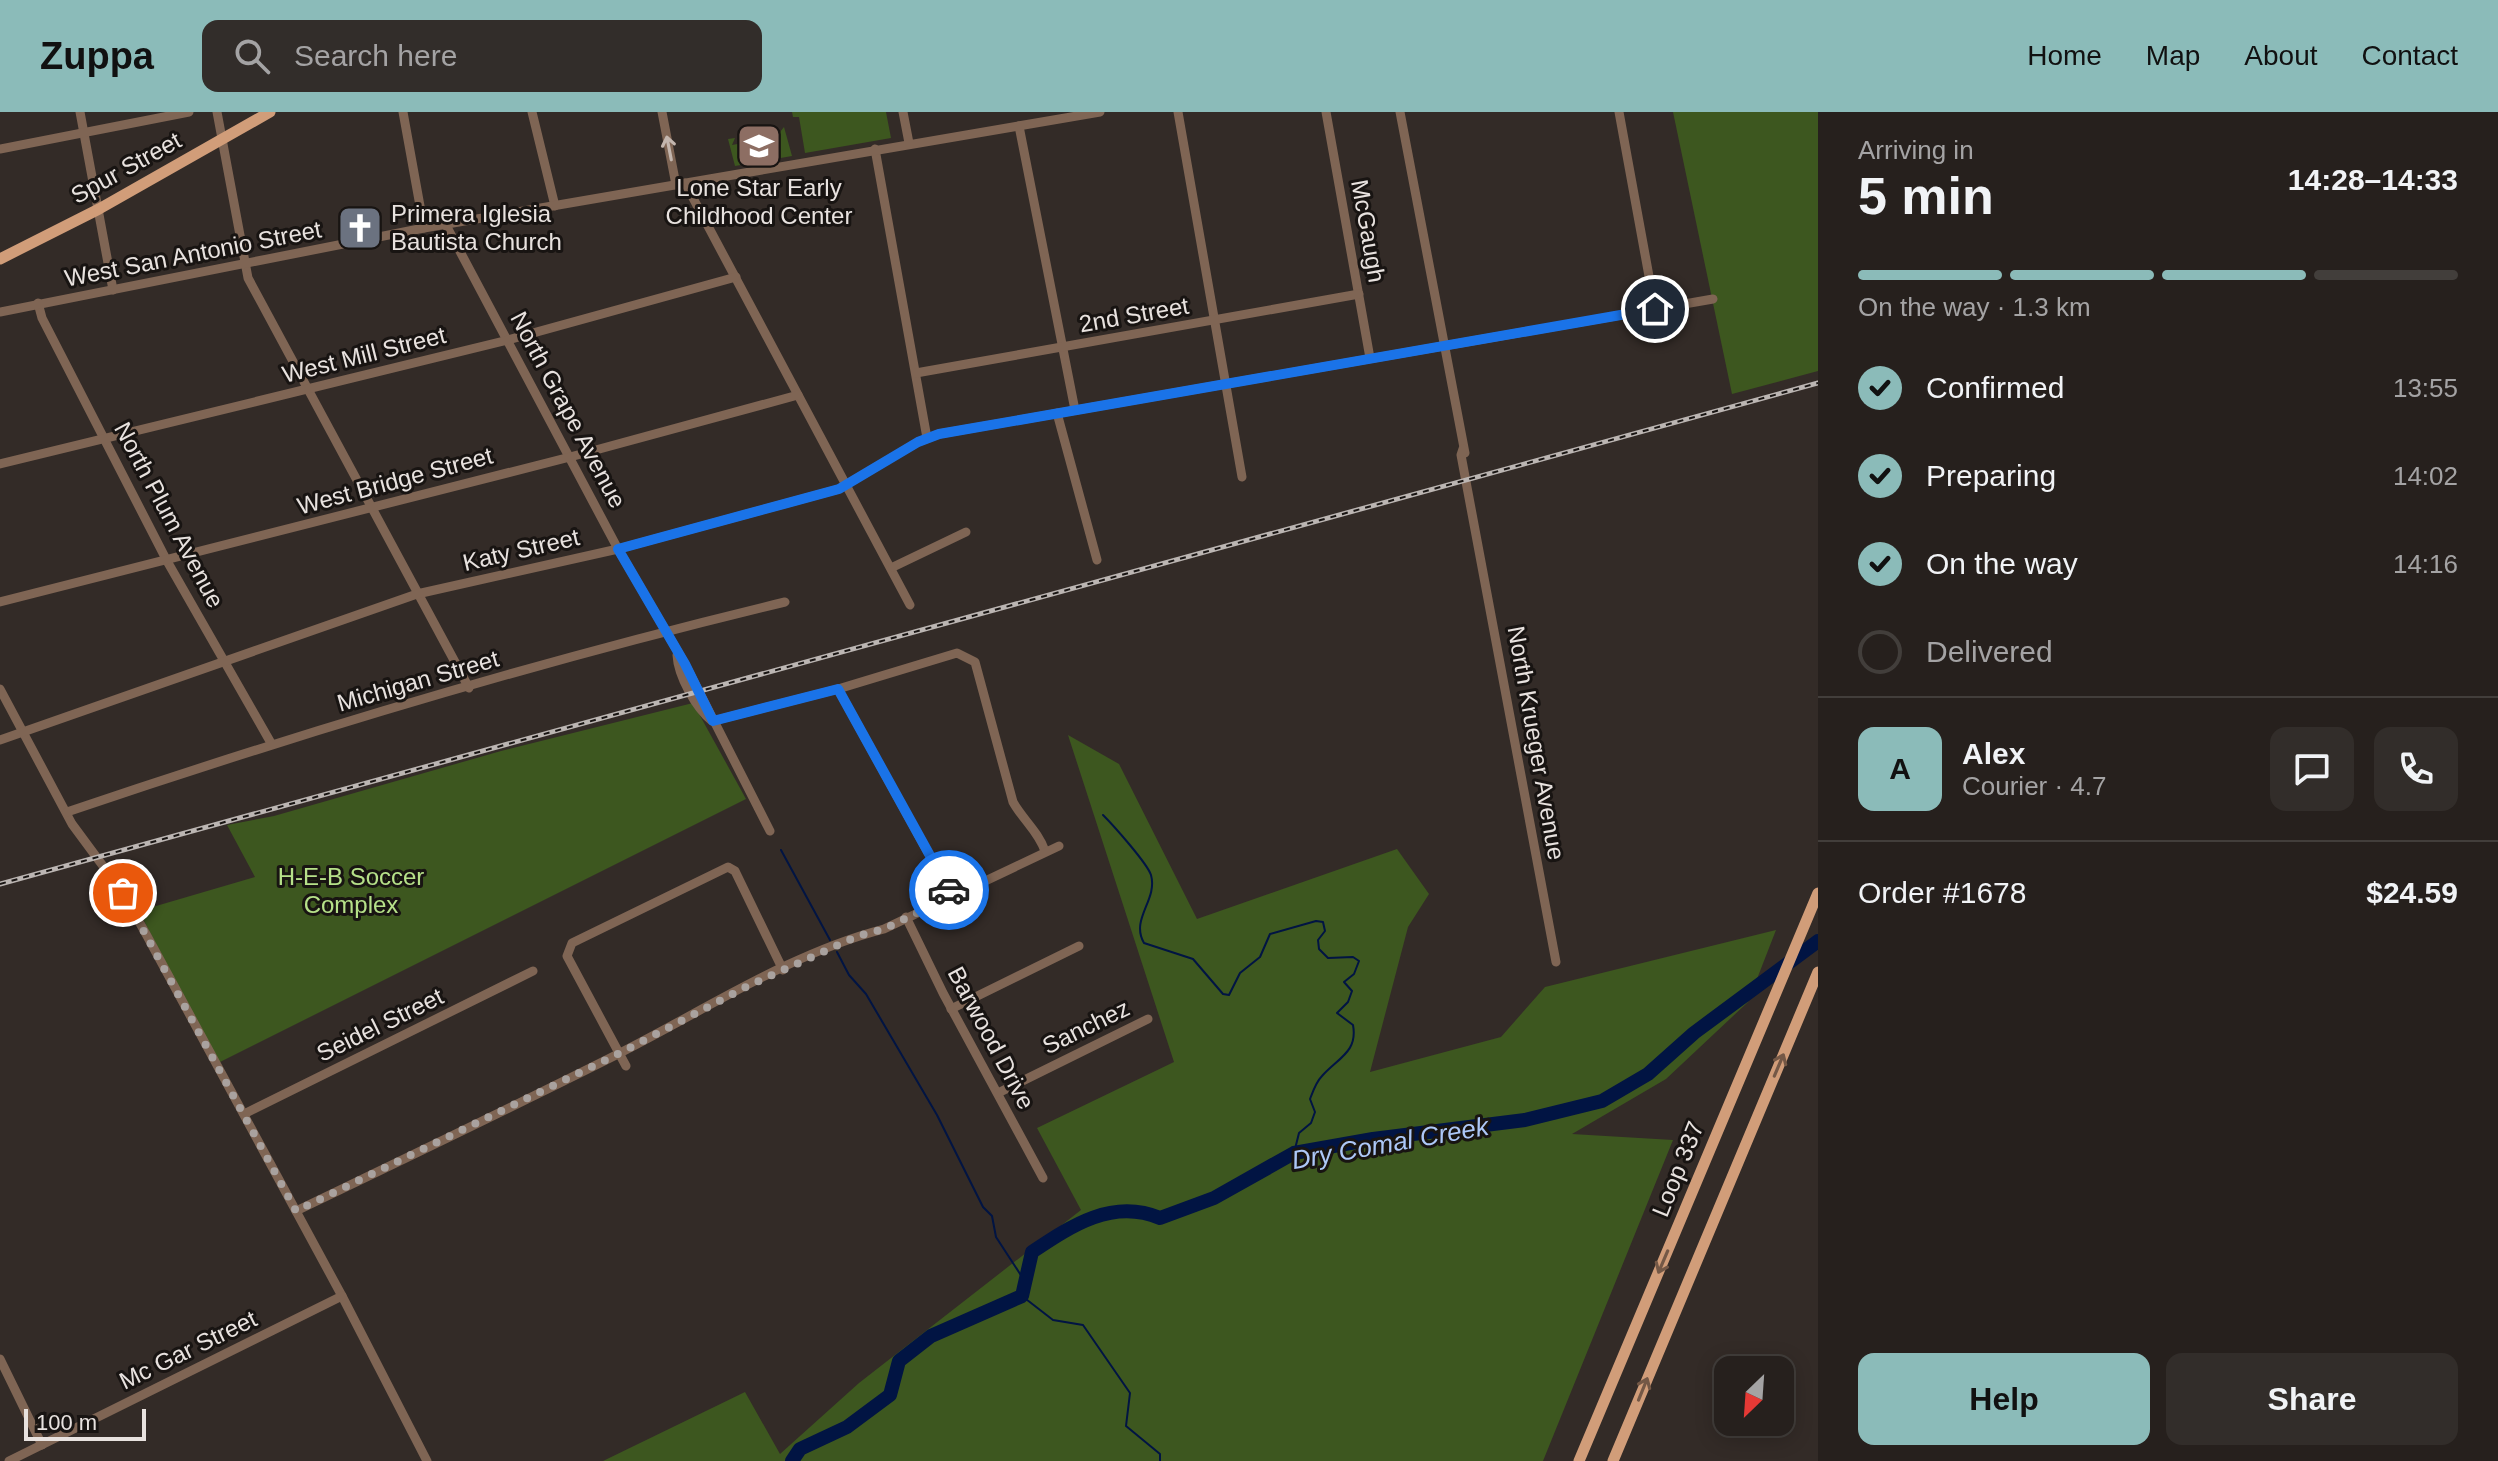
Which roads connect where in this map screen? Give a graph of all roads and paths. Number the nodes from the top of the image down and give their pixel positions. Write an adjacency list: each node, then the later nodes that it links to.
1 (80, 112): 15 (street)
2 (189, 112): 15 (street)
3 (217, 112): 16 (street)
4 (270, 112): 16 (main road, Spur Street)
5 (403, 112): 24 (street)
6 (532, 112): 21 (street)
7 (662, 112): 20 (street, one-way to 7)
8 (903, 112): 17 (street)
9 (1100, 112): 14 (street, West San Antonio Street)
10 (1178, 112): 34 (street)
11 (1326, 112): 29 (street, McGaugh)
12 (1400, 112): 37 (street, North Krueger Avenue)
13 (1619, 112): 32 (street)
14 (1019, 126): 17 (street, West San Antonio Street); 36 (street)
15 (84, 133): 18 (street); 22 (street)
16 (222, 141): 22 (main road, Spur Street); 26 (street)
17 (909, 143): 19 (street, West San Antonio Street)
18 (0, 149)
19 (875, 149): 20 (street, West San Antonio Street); 39 (street)
20 (680, 184): 21 (street, West San Antonio Street); 27 (street)
21 (555, 206): 23 (street, West San Antonio Street)
22 (99, 209): 25 (main road, Spur Street); 28 (street)
23 (447, 227): 24 (street, West San Antonio Street); 35 (street, North Grape Avenue)
24 (424, 228): 26 (street, West San Antonio Street)
25 (0, 259)
26 (246, 266): 28 (street, West San Antonio Street); 41 (street)
27 (736, 277): 35 (street, West Mill Street); 42 (street)
28 (113, 290): 31 (street, West San Antonio Street)
29 (1359, 294): 34 (street, 2nd Street); 38 (street, McGaugh)
30 (1713, 299): 32 (street, Katy Street)
31 (38, 303): 33 (street, West San Antonio Street); 45 (street, North Plum Avenue)
32 (1655, 309): 37 (street, Katy Street)
33 (1, 310)
34 (1214, 321): 36 (street, 2nd Street); 40 (street)
35 (508, 340): 41 (street, West Mill Street); 47 (street, North Grape Avenue)
36 (1065, 347): 39 (street, 2nd Street); 43 (street)
37 (1444, 348): 38 (street, Katy Street); 78 (street, North Krueger Avenue)
38 (1370, 358): 40 (street, Katy Street)
39 (916, 373): 46 (street)
40 (1225, 385): 43 (street, Katy Street); 49 (street)
41 (310, 390): 45 (street, West Mill Street); 51 (street)
42 (798, 395): 47 (street, West Bridge Street); 50 (street)
43 (1075, 410): 44 (street, Katy Street)
44 (1057, 413): 46 (street, Katy Street); 54 (street)
45 (106, 438): 48 (street, West Mill Street); 55 (street, North Plum Avenue)
46 (927, 438): 50 (street, Katy Street)
47 (570, 457): 51 (street, West Bridge Street); 53 (street, North Grape Avenue)
48 (0, 464)
49 (1242, 477)
50 (848, 485): 53 (street, Katy Street); 56 (street)
51 (373, 508): 55 (street, West Bridge Street); 57 (street)
52 (966, 532): 56 (street)
53 (618, 549): 57 (street, Katy Street); 61 (street, North Grape Avenue)
54 (1097, 560)
55 (167, 561): 58 (street, West Bridge Street); 62 (street, North Plum Avenue)
56 (893, 567): 60 (street)
57 (417, 594): 62 (street, Katy Street); 63 (street)
58 (0, 602)
59 (785, 602): 61 (street, Michigan Street)
60 (910, 605)
61 (663, 631): 63 (street, Michigan Street); 66 (street, North Grape Avenue)
62 (226, 659): 67 (street, Katy Street); 69 (street, North Plum Avenue)
63 (469, 688): 69 (street, Michigan Street)
64 (0, 689): 67 (street)
65 (838, 689): 66 (street); 73 (street); 75 (street)
66 (713, 721): 71 (street, North Grape Avenue)
67 (22, 729): 68 (street, Katy Street); 70 (street)
68 (0, 740)
69 (271, 743): 70 (street, Michigan Street)
70 (67, 812): 87 (street)
71 (770, 831)
72 (1059, 846): 73 (street)
73 (1045, 851): 75 (street)
74 (1818, 893): 95 (main road, Loop 337, one-way to 95)
75 (952, 896): 76 (street)
76 (906, 917): 79 (street); 82 (street, Barwood Drive)
77 (1079, 946): 82 (street)
78 (1556, 962)
79 (783, 970): 84 (street); 84 (street)
80 (533, 971): 87 (street, Seidel Street)
81 (1818, 972): 96 (main road, one-way to 81)
82 (951, 1009): 86 (street, Barwood Drive)
83 (1148, 1019): 86 (street, Sanchez)
84 (620, 1053): 85 (street); 89 (street)
85 (626, 1066)
86 (998, 1093): 88 (street, Barwood Drive)
87 (244, 1114): 89 (street)
88 (1043, 1178)
89 (296, 1211): 90 (street)
90 (342, 1296): 92 (street, Mc Gar Street); 94 (street)
91 (0, 1359): 92 (street)
92 (42, 1445): 93 (street, Mc Gar Street)
93 (9, 1461)
94 (427, 1461)
95 (1579, 1461)
96 (1613, 1461)

